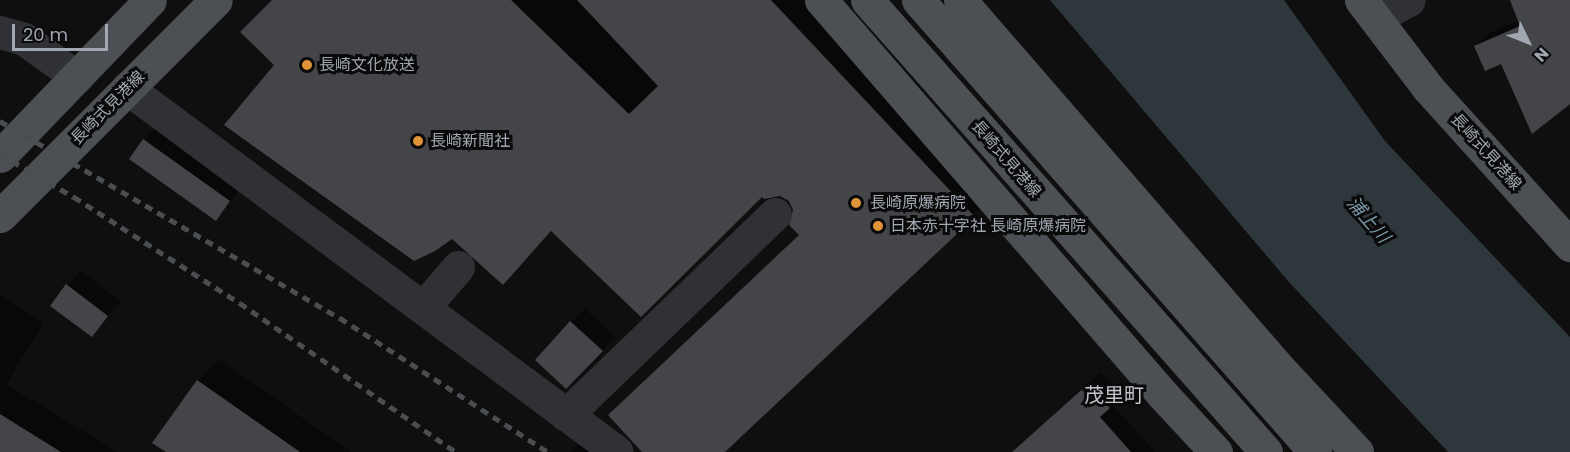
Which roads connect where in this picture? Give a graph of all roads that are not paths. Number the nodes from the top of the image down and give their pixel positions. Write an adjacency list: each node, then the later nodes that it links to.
1 (150, 0): 10 (main road)
2 (216, 0): 11 (main road, 長崎式見港線)
3 (821, 0): 20 (main road)
4 (867, 0): 21 (main road, 長崎式見港線)
5 (918, 0): 22 (main road)
6 (960, 0): 23 (main road)
7 (1409, 0): 8 (street)
8 (1368, 9): 15 (main road, 長崎式見港線)
9 (0, 32): 10 (street)
10 (77, 77): 12 (main road)
11 (128, 88): 14 (main road, 長崎式見港線); 17 (street)
12 (0, 156)
13 (775, 214): 18 (street)
14 (0, 216)
15 (1570, 245)
16 (458, 267): 17 (street)
17 (423, 308): 18 (street)
18 (566, 415): 19 (street)
19 (616, 452)
20 (1216, 452)
21 (1266, 452)
22 (1315, 452)
23 (1357, 452)

